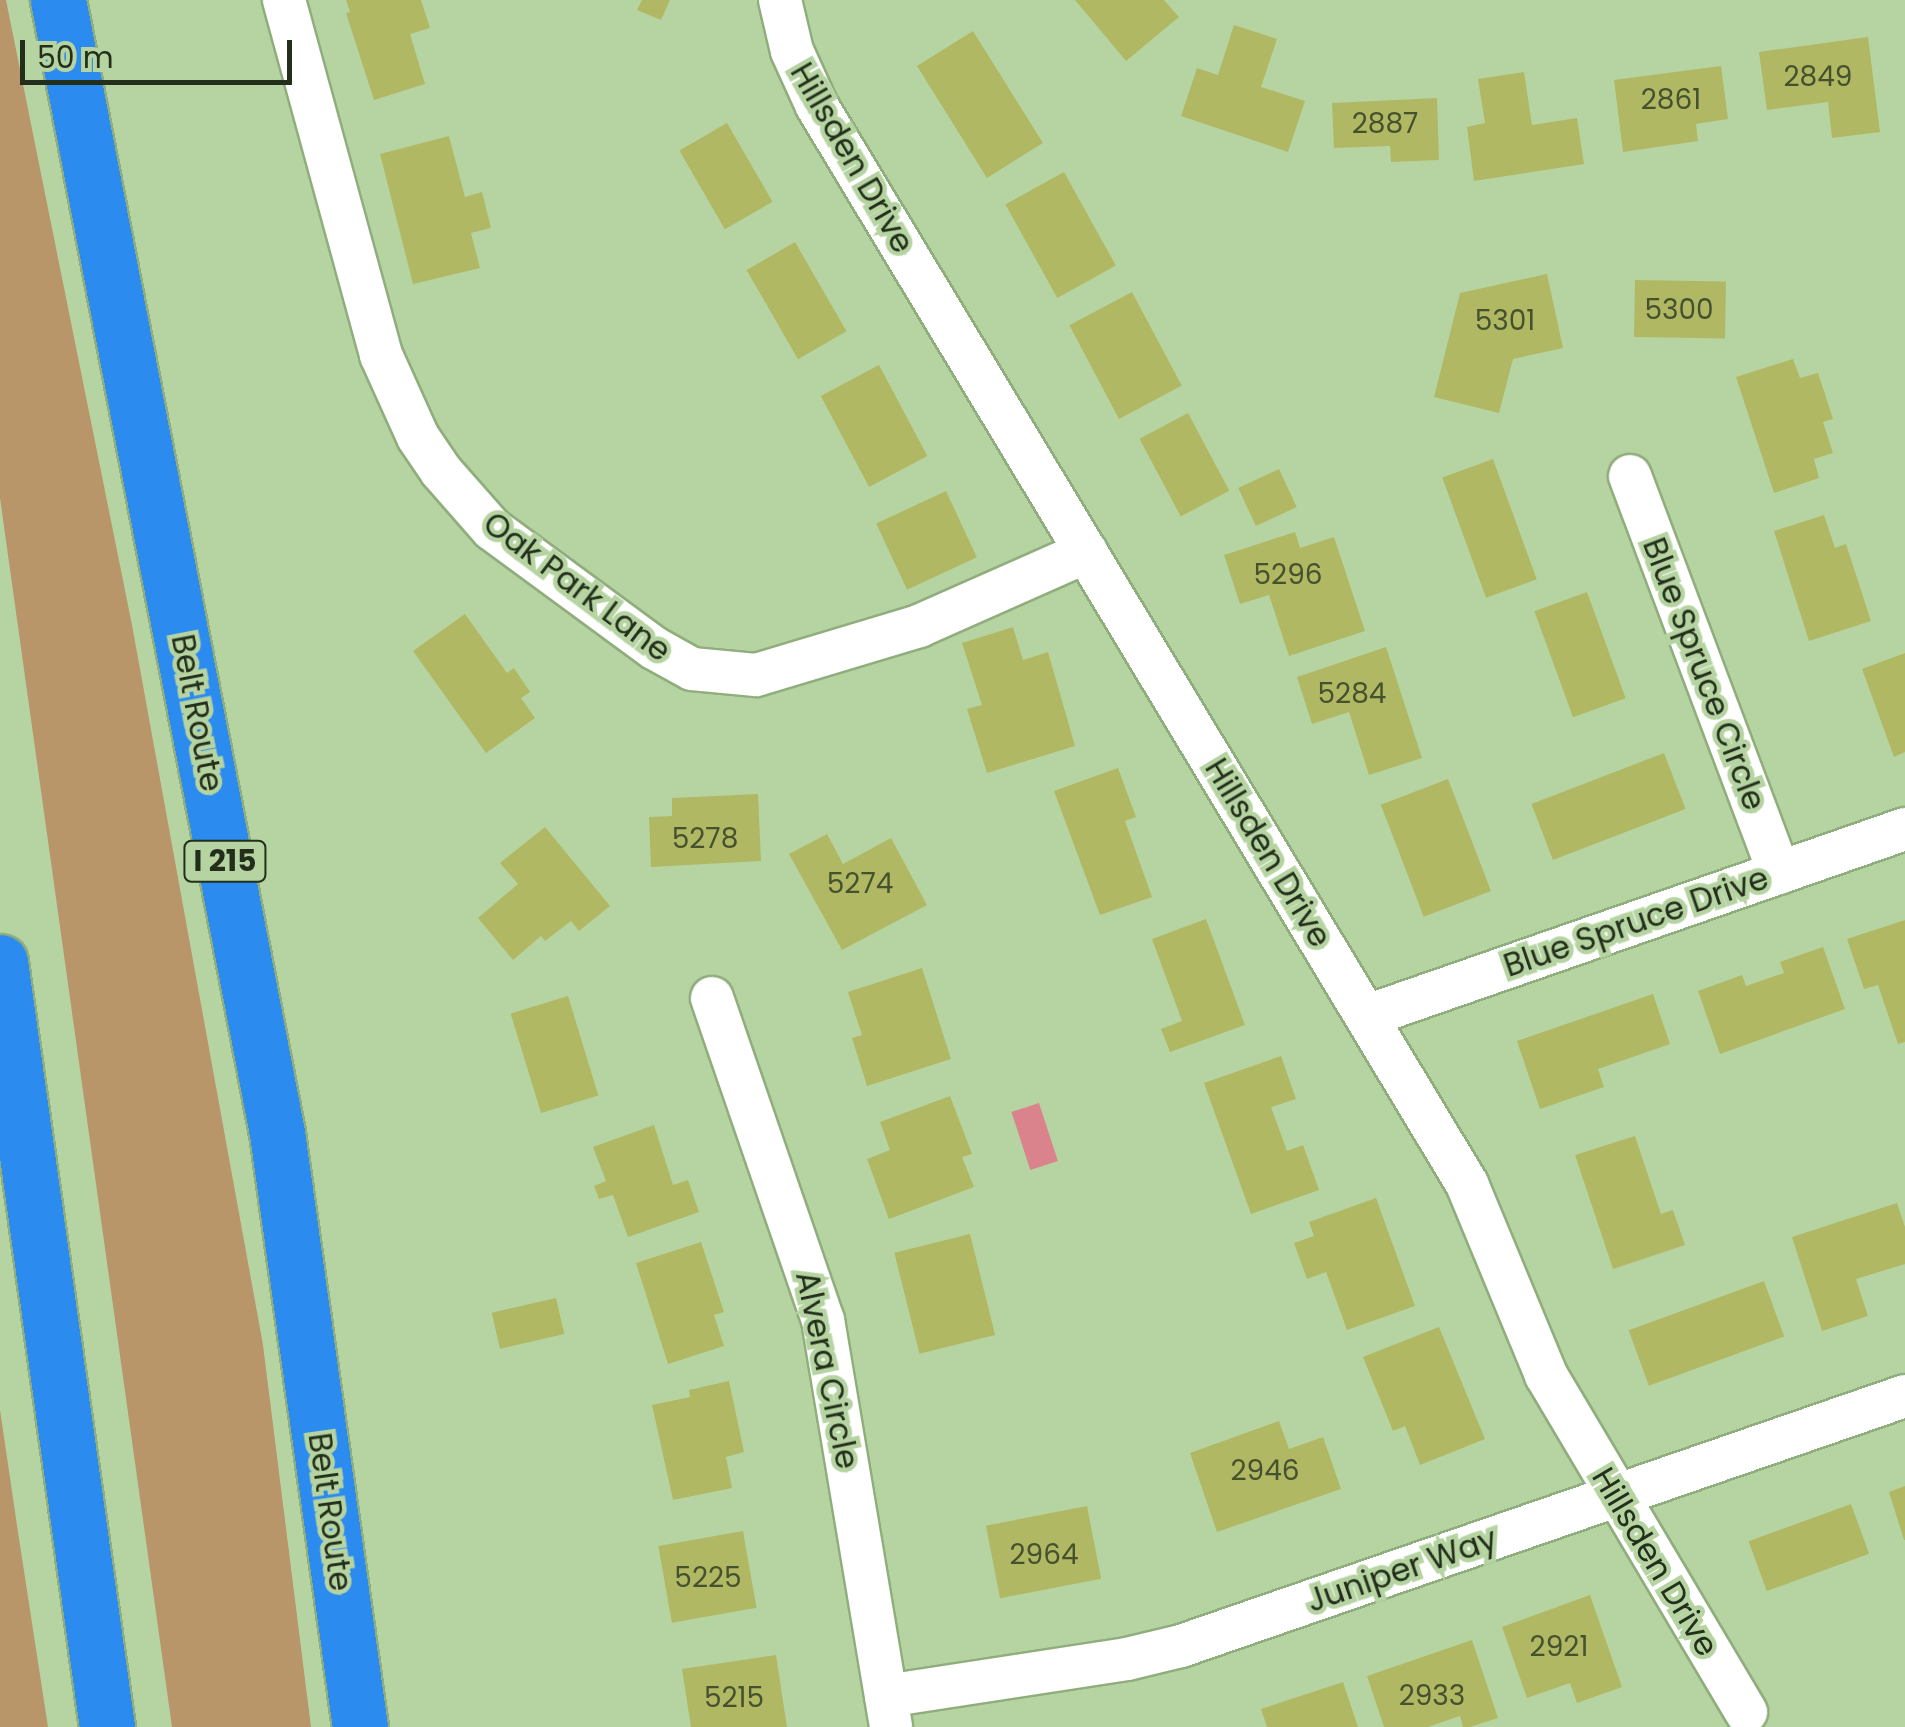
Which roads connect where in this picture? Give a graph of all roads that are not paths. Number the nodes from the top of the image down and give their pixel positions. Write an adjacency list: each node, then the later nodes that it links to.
1 (58, 0): 16 (highway, Belt Route / I 215)
2 (284, 0): 5 (street, Oak Park Lane)
3 (780, 0): 5 (street, Hillsden Drive)
4 (1630, 476): 7 (street, Blue Spruce Circle)
5 (1086, 552): 10 (street, Hillsden Drive)
6 (1905, 829): 7 (street, Blue Spruce Drive)
7 (1779, 873): 10 (street, Blue Spruce Drive)
8 (0, 962): 15 (highway)
9 (712, 998): 13 (street, Alvera Circle)
10 (1367, 1016): 12 (street, Hillsden Drive)
11 (1905, 1396): 12 (street, Juniper Way)
12 (1614, 1496): 13 (street, Juniper Way); 14 (street, Hillsden Drive)
13 (889, 1711)
14 (1746, 1712)
15 (107, 1727)
16 (360, 1727)

